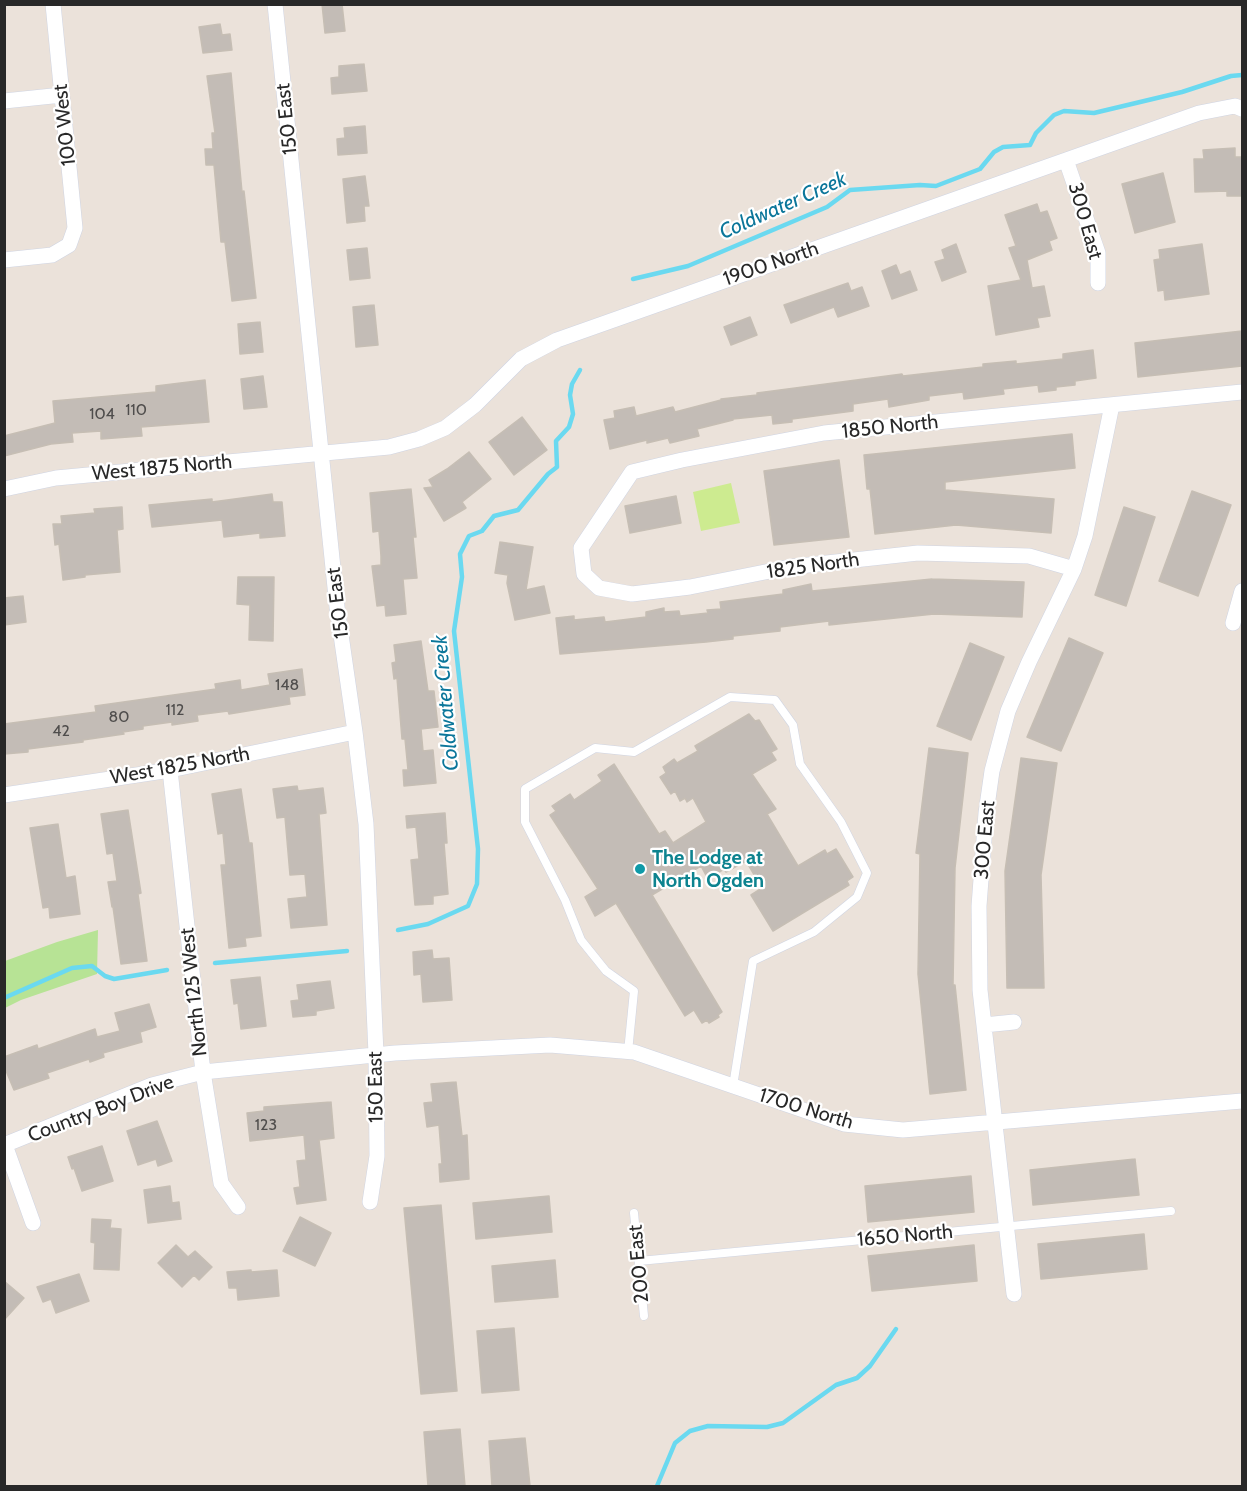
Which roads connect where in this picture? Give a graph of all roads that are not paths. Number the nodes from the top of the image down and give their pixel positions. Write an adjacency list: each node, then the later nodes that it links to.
1 (53, 4): 3 (street, 100 West)
2 (275, 4): 11 (street, 150 East)
3 (62, 95): 4 (street); 7 (street, 100 West)
4 (4, 100)
5 (1242, 109): 6 (street, 1900 North)
6 (1066, 160): 8 (street, 300 East); 11 (street, 1900 North)
7 (4, 260)
8 (1098, 284)
9 (1242, 392): 10 (street, 1850 North)
10 (1112, 405): 13 (street, 1850 North); 14 (street, 300 East)
11 (321, 453): 12 (street, West 1875 North); 17 (street, 150 East)
12 (4, 489)
13 (580, 548): 14 (street, 1825 North)
14 (1074, 569): 21 (street, 300 East)
15 (1242, 591): 16 (street)
16 (1233, 624)
17 (356, 732): 18 (street, West 1825 North); 23 (street, 150 East)
18 (170, 770): 19 (street, West 1825 North); 24 (street, North 125 West)
19 (4, 795)
20 (1014, 1022): 21 (street)
21 (984, 1025): 27 (street, 300 East)
22 (628, 1052): 23 (street, 1700 North); 25 (street, 1700 North); 25 (lane)
23 (376, 1054): 24 (street, Country Boy Drive); 29 (street, 150 East)
24 (203, 1072): 28 (street, Country Boy Drive); 30 (street, North 125 West)
25 (733, 1086): 27 (street, 1700 North)
26 (1242, 1101): 27 (street, 1700 North)
27 (996, 1122): 34 (street, 300 East)
28 (5, 1145): 33 (street)
29 (370, 1202)
30 (238, 1207)
31 (1171, 1211): 34 (lane, 1650 North)
32 (634, 1213): 35 (lane, 200 East)
33 (33, 1223)
34 (1007, 1226): 35 (lane, 1650 North); 36 (street, 300 East)
35 (639, 1261): 37 (lane, 200 East)
36 (1014, 1294)
37 (644, 1316)

